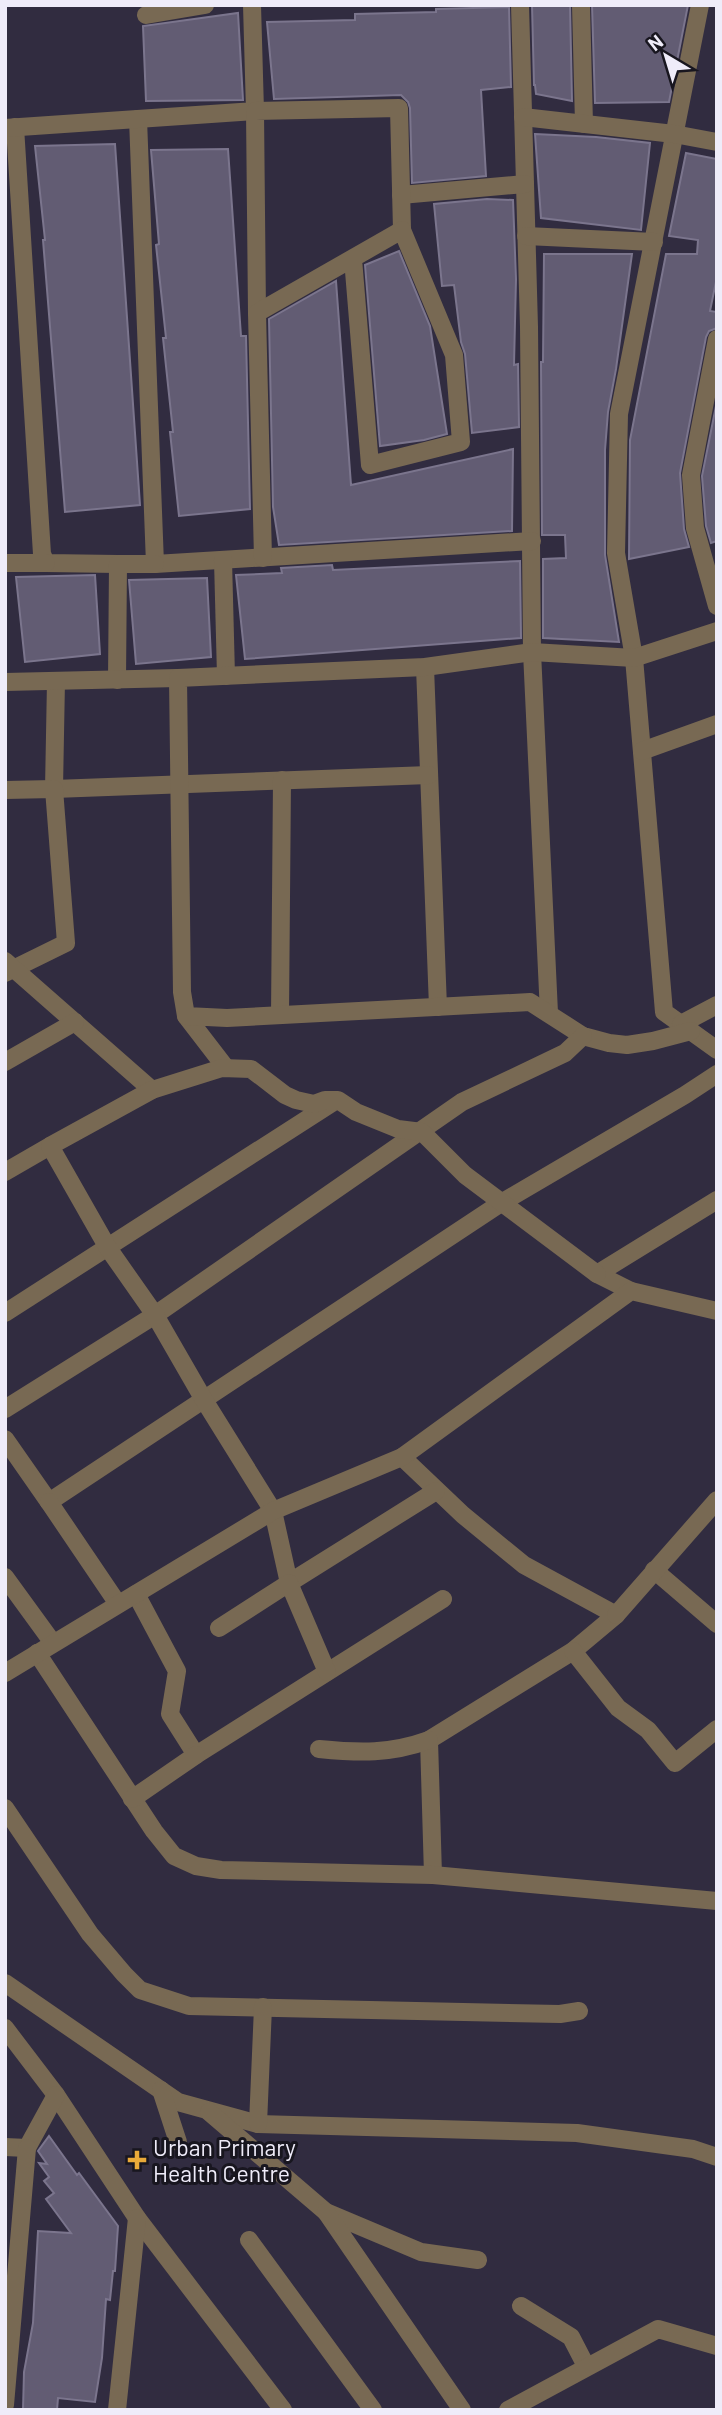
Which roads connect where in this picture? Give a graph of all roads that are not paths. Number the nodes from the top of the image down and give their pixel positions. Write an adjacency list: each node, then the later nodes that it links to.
1 (205, 5): 6 (street)
2 (252, 5): 7 (street)
3 (520, 5): 8 (street)
4 (581, 5): 10 (street)
5 (700, 5): 12 (street)
6 (146, 15)
7 (255, 111): 9 (street); 15 (street); 20 (street)
8 (523, 117): 10 (street); 14 (street)
9 (138, 119): 11 (street); 28 (street)
10 (584, 124): 12 (street)
11 (10, 127): 26 (street)
12 (674, 134): 13 (street); 18 (street)
13 (717, 142)
14 (525, 184): 15 (street); 17 (street)
15 (401, 195): 16 (street)
16 (402, 230): 19 (street); 19 (street)
17 (527, 236): 18 (street); 22 (street)
18 (654, 242): 32 (street)
19 (353, 259): 20 (street)
20 (257, 313): 23 (street)
21 (717, 339): 29 (street)
22 (532, 541): 23 (street); 31 (street)
23 (263, 558): 24 (street)
24 (223, 560): 28 (street); 34 (street)
25 (5, 563): 26 (street)
26 (46, 563): 27 (street)
27 (118, 564): 28 (street); 36 (street)
28 (155, 564)
29 (717, 606)
30 (717, 631): 32 (street)
31 (532, 652): 32 (street); 33 (street); 49 (street)
32 (634, 658): 40 (street)
33 (425, 667): 34 (street); 41 (street)
34 (226, 676): 35 (street)
35 (178, 678): 36 (street); 43 (street)
36 (117, 680): 37 (street)
37 (56, 681): 38 (street); 44 (street)
38 (5, 682)
39 (717, 724): 40 (street)
40 (642, 751): 53 (street)
41 (429, 775): 42 (street); 48 (street)
42 (282, 780): 43 (street); 51 (street)
43 (179, 784): 44 (street); 50 (street)
44 (54, 789): 45 (street); 46 (street)
45 (5, 790)
46 (8, 967): 52 (street)
47 (717, 1005): 53 (street)
48 (438, 1007): 49 (street); 51 (street)
49 (549, 1013): 54 (street)
50 (186, 1016): 51 (street); 57 (street)
51 (280, 1016)
52 (75, 1023): 56 (street); 59 (street)
53 (686, 1028): 54 (street); 55 (street)
54 (583, 1036): 61 (street)
55 (717, 1050)
56 (5, 1062)
57 (226, 1068): 59 (street); 60 (street)
58 (717, 1074): 65 (street)
59 (152, 1090): 62 (street)
60 (338, 1100): 61 (street); 66 (street)
61 (422, 1132): 65 (street); 71 (street)
62 (50, 1146): 63 (street); 66 (street)
63 (5, 1172)
64 (717, 1200): 67 (street)
65 (501, 1203): 67 (street); 72 (street)
66 (108, 1248): 70 (street); 71 (street)
67 (597, 1274): 68 (street)
68 (631, 1291): 69 (street); 75 (street)
69 (717, 1311)
70 (5, 1313)
71 (155, 1315): 72 (street); 73 (street)
72 (204, 1400): 78 (street); 79 (street)
73 (5, 1409)
74 (5, 1438): 78 (street)
75 (402, 1457): 76 (street); 79 (street)
76 (436, 1491): 82 (street); 86 (street)
77 (717, 1500): 80 (street)
78 (48, 1502): 85 (street)
79 (273, 1511): 82 (street); 83 (street)
80 (654, 1570): 86 (street); 87 (street)
81 (5, 1577): 89 (street)
82 (289, 1583): 88 (street); 92 (street)
83 (136, 1594): 85 (street); 97 (street)
84 (443, 1599): 92 (street)
85 (118, 1604): 89 (street)
86 (616, 1615): 90 (street)
87 (717, 1624)
88 (219, 1628)
89 (53, 1643): 91 (street)
90 (573, 1651): 94 (street); 95 (street)
91 (37, 1653): 93 (street); 98 (street)
92 (327, 1672): 97 (street)
93 (5, 1673)
94 (717, 1728)
95 (429, 1740): 96 (street); 100 (street)
96 (319, 1749)
97 (196, 1755): 98 (street)
98 (132, 1799): 100 (street)
99 (5, 1808): 103 (street)
100 (433, 1875): 101 (street)
101 (717, 1901)
102 (5, 1983): 106 (street)
103 (263, 2007): 104 (street); 109 (street)
104 (579, 2011)
105 (6, 2031): 107 (street)
106 (161, 2091): 108 (street); 110 (street)
107 (56, 2095): 112 (street); 115 (street)
108 (207, 2110): 109 (street); 114 (street)
109 (258, 2123): 113 (street)
110 (178, 2142)
111 (5, 2147): 112 (street)
112 (27, 2148): 121 (street)
113 (717, 2157)
114 (326, 2212): 117 (street); 125 (street)
115 (137, 2218): 122 (street); 123 (street)
116 (249, 2240): 124 (street)
117 (478, 2260)
118 (521, 2305): 120 (street)
119 (717, 2346): 120 (street)
120 (586, 2366): 126 (street)
121 (5, 2405)
122 (117, 2410)
123 (283, 2410)
124 (373, 2410)
125 (462, 2410)
126 (508, 2410)

